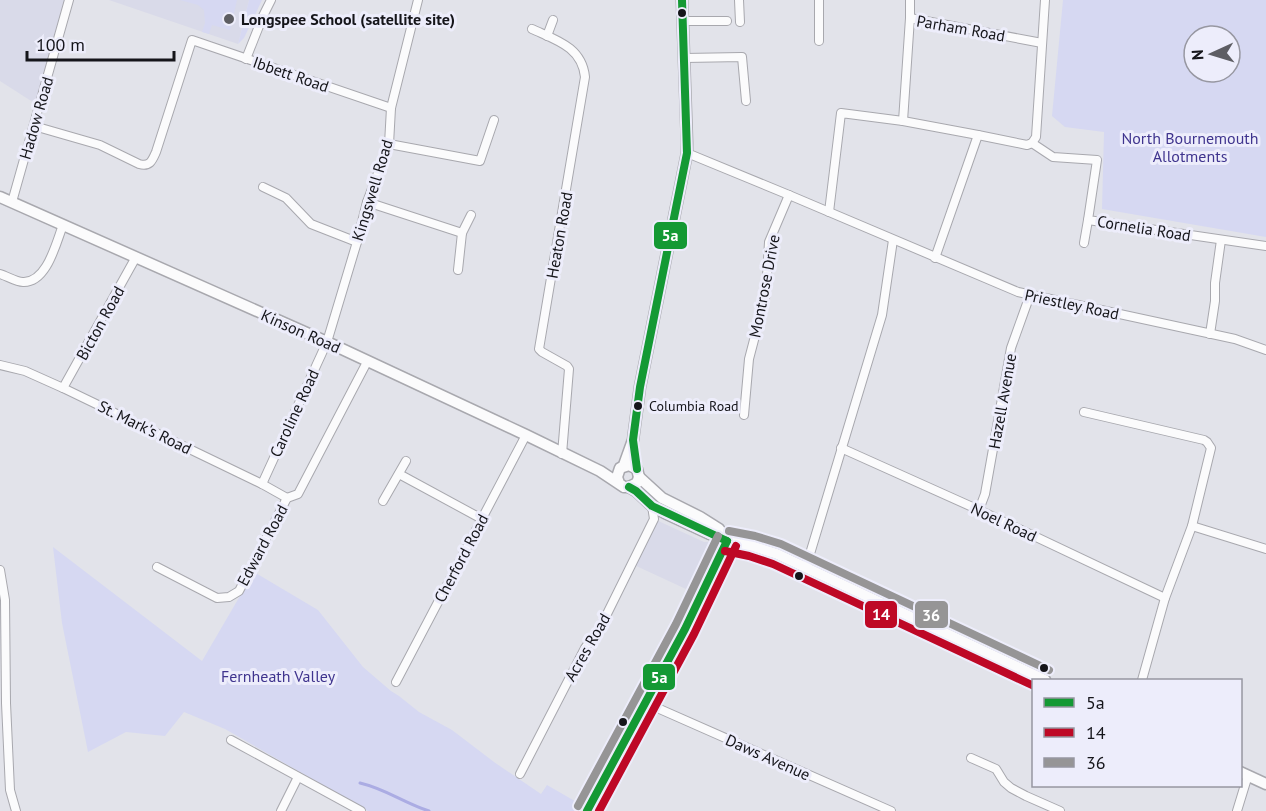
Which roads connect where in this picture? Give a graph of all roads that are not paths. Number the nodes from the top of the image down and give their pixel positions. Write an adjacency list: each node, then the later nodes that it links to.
1 (69, 0): 24 (street, Hadow Road)
2 (271, 0): 19 (street)
3 (418, 0): 21 (street, Kingswell Road)
4 (682, 0): 11 (street)
5 (739, 0): 13 (street)
6 (819, 0): 16 (street)
7 (910, 0): 9 (street)
8 (1045, 0): 17 (street)
9 (910, 18): 17 (street, Parham Road); 23 (street, Parham Road)
10 (553, 20): 15 (street)
11 (683, 21): 12 (street); 18 (street)
12 (727, 21)
13 (740, 22)
14 (532, 28): 15 (street, Heaton Road)
15 (547, 36): 60 (street, Heaton Road)
16 (819, 41)
17 (1042, 43): 26 (street)
18 (685, 58): 20 (street); 28 (street)
19 (246, 59): 21 (street, Ibbett Road); 24 (street, Ibbett Road)
20 (746, 101)
21 (391, 108): 27 (street, Kingswell Road)
22 (494, 120): 27 (street)
23 (903, 121): 25 (street); 34 (street)
24 (34, 126): 32 (street, Hadow Road)
25 (978, 135): 26 (street); 45 (street)
26 (1034, 140): 36 (street, Cornelia Road)
27 (389, 144): 33 (street, Kingswell Road)
28 (687, 153): 30 (street, Priestley Road); 58 (street)
29 (263, 187): 41 (street)
30 (789, 195): 34 (street, Priestley Road); 56 (street, Montrose Drive)
31 (0, 197): 32 (street, Kinson Road)
32 (12, 202): 37 (street, Kinson Road)
33 (367, 202): 38 (street); 41 (street, Kingswell Road)
34 (829, 212): 39 (street, Priestley Road)
35 (471, 215): 38 (street)
36 (1088, 220): 40 (street, Cornelia Road); 42 (street)
37 (63, 225): 44 (street, Kinson Road); 47 (street)
38 (462, 233): 46 (street)
39 (893, 240): 45 (street, Priestley Road); 59 (street)
40 (1221, 240): 43 (street, Cornelia Road); 49 (street)
41 (357, 242): 50 (street, Kingswell Road)
42 (1084, 243)
43 (1266, 246)
44 (136, 257): 50 (street, Kinson Road); 54 (street, Bicton Road)
45 (935, 258): 48 (street, Priestley Road)
46 (458, 270)
47 (0, 274)
48 (1030, 295): 49 (street, Priestley Road); 71 (street, Hazell Avenue)
49 (1210, 334): 51 (street, Priestley Road)
50 (327, 342): 52 (street, Kinson Road); 66 (street, Caroline Road)
51 (1266, 350)
52 (367, 362): 57 (street, Kinson Road); 68 (street, Edward Road)
53 (0, 365): 54 (street, St. Mark's Road)
54 (63, 388): 66 (street, St. Mark's Road)
55 (1084, 412): 75 (street)
56 (744, 415)
57 (526, 435): 60 (street, Kinson Road); 73 (street, Cherford Road)
58 (633, 440): 62 (street); 64 (street)
59 (841, 448): 71 (street, Noel Road); 79 (street)
60 (562, 454): 63 (street, Kinson Road)
61 (406, 461): 65 (street)
62 (622, 466): 63 (street); 64 (street); 67 (street)
63 (600, 471): 67 (street, Kinson Road)
64 (638, 473): 67 (street); 76 (street)
65 (399, 474): 69 (street); 73 (street)
66 (262, 484): 68 (street, St. Mark's Road)
67 (624, 485): 70 (street, Kinson Road)
68 (287, 498): 78 (street, Edward Road)
69 (383, 501)
70 (652, 506): 72 (street, Kinson Road); 74 (street)
71 (979, 510): 81 (street, Noel Road)
72 (665, 513): 74 (street); 76 (street, Kinson Road)
73 (483, 519): 85 (street, Cherford Road)
74 (654, 519): 89 (street, Acres Road)
75 (1192, 526): 77 (street); 81 (street)
76 (727, 541): 79 (street, Kinson Road); 86 (street)
77 (1266, 549)
78 (157, 567)
79 (806, 567): 83 (street, Kinson Road)
80 (0, 570): 82 (street)
81 (1165, 597): 84 (street)
82 (2, 600): 94 (street)
83 (1042, 679)
84 (1143, 679)
85 (396, 682)
86 (646, 703): 97 (street); 98 (street, Daws Avenue)
87 (231, 740): 91 (street)
88 (971, 758): 99 (street)
89 (520, 774)
90 (1244, 774): 92 (street)
91 (298, 777): 95 (street); 96 (street)
92 (1266, 784)
93 (1242, 787): 100 (street)
94 (16, 811)
95 (281, 811)
96 (361, 811)
97 (587, 811)
98 (891, 811)
99 (1060, 811)
100 (1237, 811)

